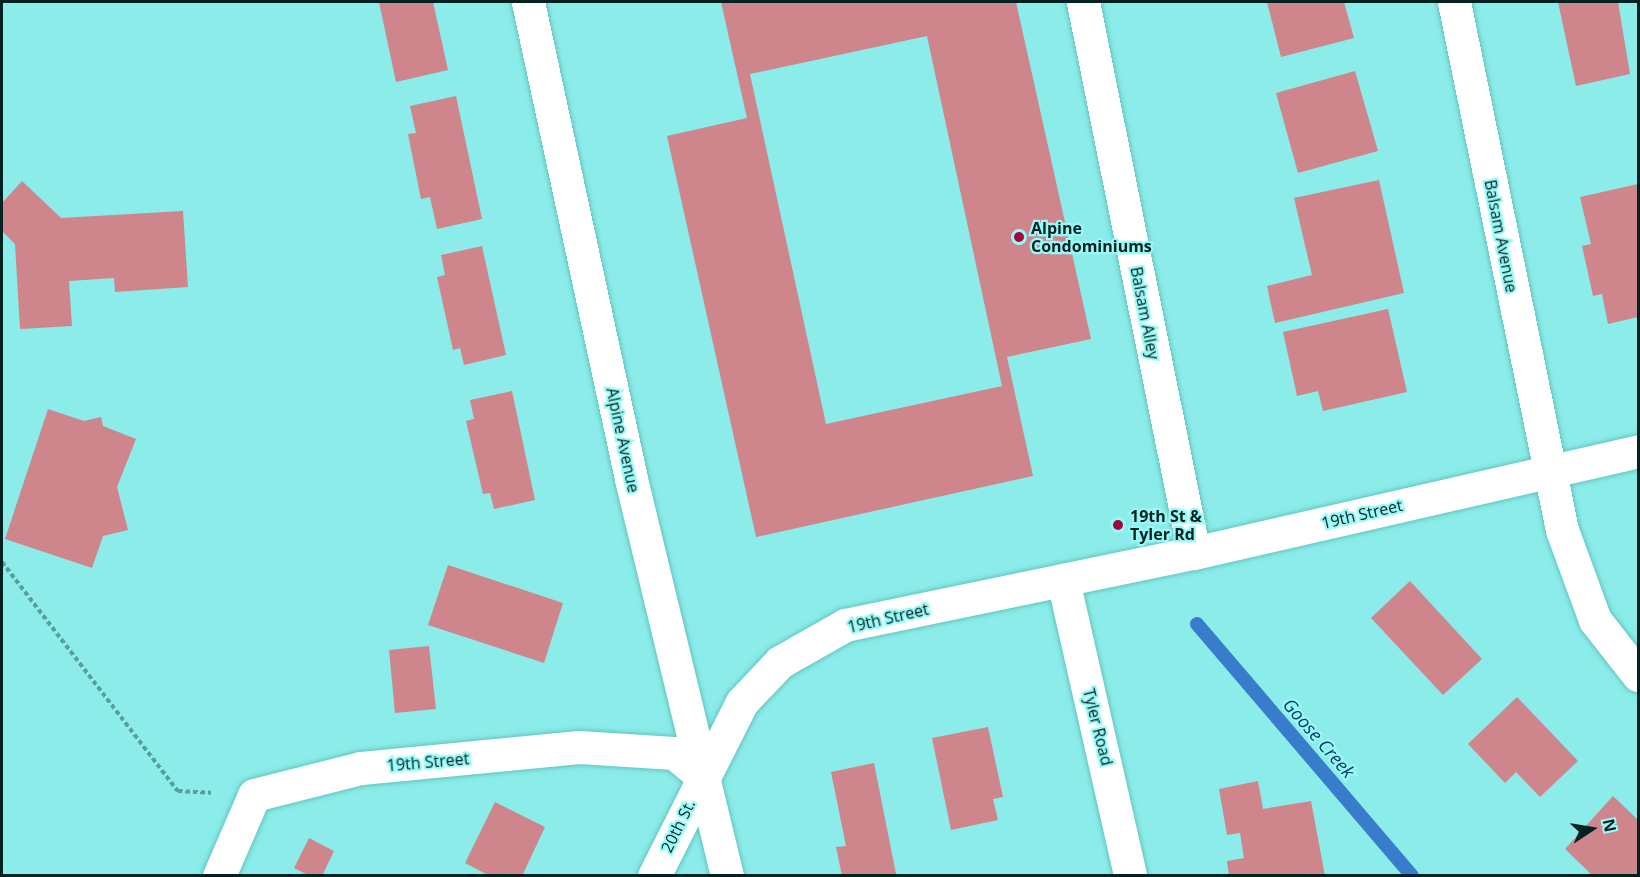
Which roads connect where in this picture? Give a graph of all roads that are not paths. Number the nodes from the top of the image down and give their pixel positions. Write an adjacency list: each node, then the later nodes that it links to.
1 (528, 2): 9 (street, Alpine Avenue)
2 (1083, 2): 6 (street, Balsam Alley)
3 (1454, 2): 5 (street, Balsam Avenue)
4 (1638, 451): 5 (street, 19th Street)
5 (1548, 471): 6 (street, 19th Street); 8 (street, Balsam Avenue)
6 (1194, 553): 7 (street, 19th Street)
7 (1063, 580): 9 (street, 19th Street); 13 (street, Tyler Road)
8 (1638, 675)
9 (702, 776): 10 (street, 19th Street); 11 (street, 20th St.); 12 (street, Alpine Avenue)
10 (219, 876)
11 (654, 876)
12 (727, 876)
13 (1130, 876)

